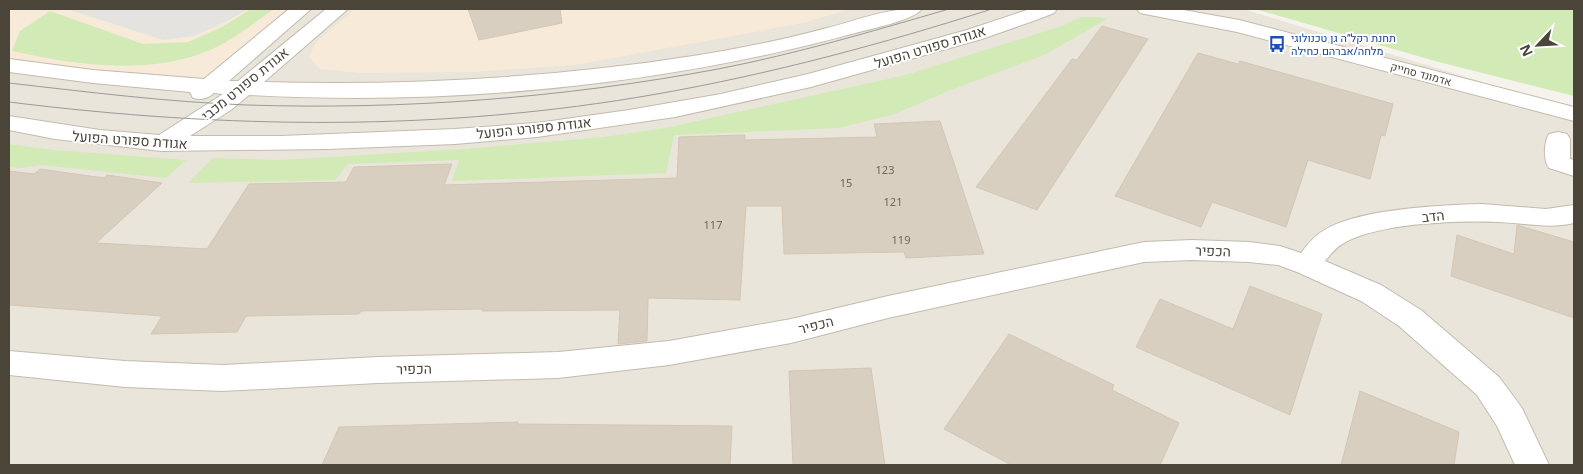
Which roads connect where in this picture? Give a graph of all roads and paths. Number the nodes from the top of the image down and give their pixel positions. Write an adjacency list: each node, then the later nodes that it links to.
1 (301, 9): 9 (street, אגודת ספורט מכבי)
2 (338, 9): 10 (street, אגודת ספורט מכבי)
3 (912, 9): 10 (street)
4 (1047, 9): 14 (street, אגודת ספורט הפועל)
5 (1147, 9): 7 (street, אדמונד סחייק)
6 (1192, 9): 7 (street, אדמונד סחייק)
7 (1239, 26): 11 (street, אדמונד סחייק)
8 (9, 65): 9 (street)
9 (208, 86): 10 (street); 14 (street, אגודת ספורט מכבי)
10 (243, 88): 14 (street, אגודת ספורט מכבי)
11 (1574, 114)
12 (9, 124): 14 (street, אגודת ספורט הפועל)
13 (1558, 138): 15 (street)
14 (161, 144)
15 (1574, 168)
16 (1574, 214): 17 (street, הדב)
17 (1307, 265): 18 (street, הכפיר); 19 (street, הכפיר)
18 (9, 363)
19 (1532, 465)

